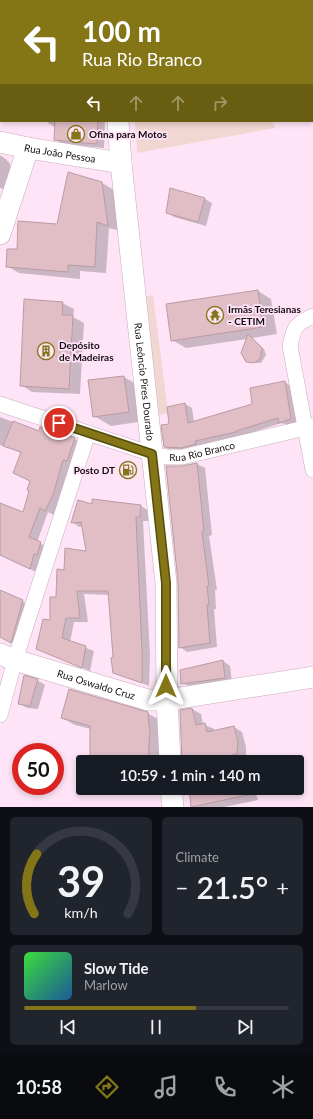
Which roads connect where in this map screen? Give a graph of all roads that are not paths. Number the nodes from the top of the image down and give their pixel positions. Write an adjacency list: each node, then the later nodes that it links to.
1 (118, 122): 4 (main road, Rua Leôncio Pires Dourado)
2 (0, 142): 3 (main road, Rua João Pessoa)
3 (28, 148): 4 (main road, Rua João Pessoa); 5 (main road)
4 (121, 163): 10 (main road, Rua Leôncio Pires Dourado)
5 (0, 234)
6 (313, 316): 8 (street)
7 (0, 404): 9 (street, Rua Rio Branco)
8 (309, 427): 10 (street, Rua Rio Branco); 11 (street)
9 (88, 433): 10 (street, Rua Rio Branco); 12 (street)
10 (152, 454): 14 (main road, Rua Leôncio Pires Dourado)
11 (313, 470)
12 (8, 657): 14 (main road, Rua Oswaldo Cruz); 15 (street)
13 (313, 677): 14 (main road, Rua Oswaldo Cruz)
14 (167, 700): 16 (main road, Rua Leôncio Pires Dourado)
15 (0, 715)
16 (170, 755)

